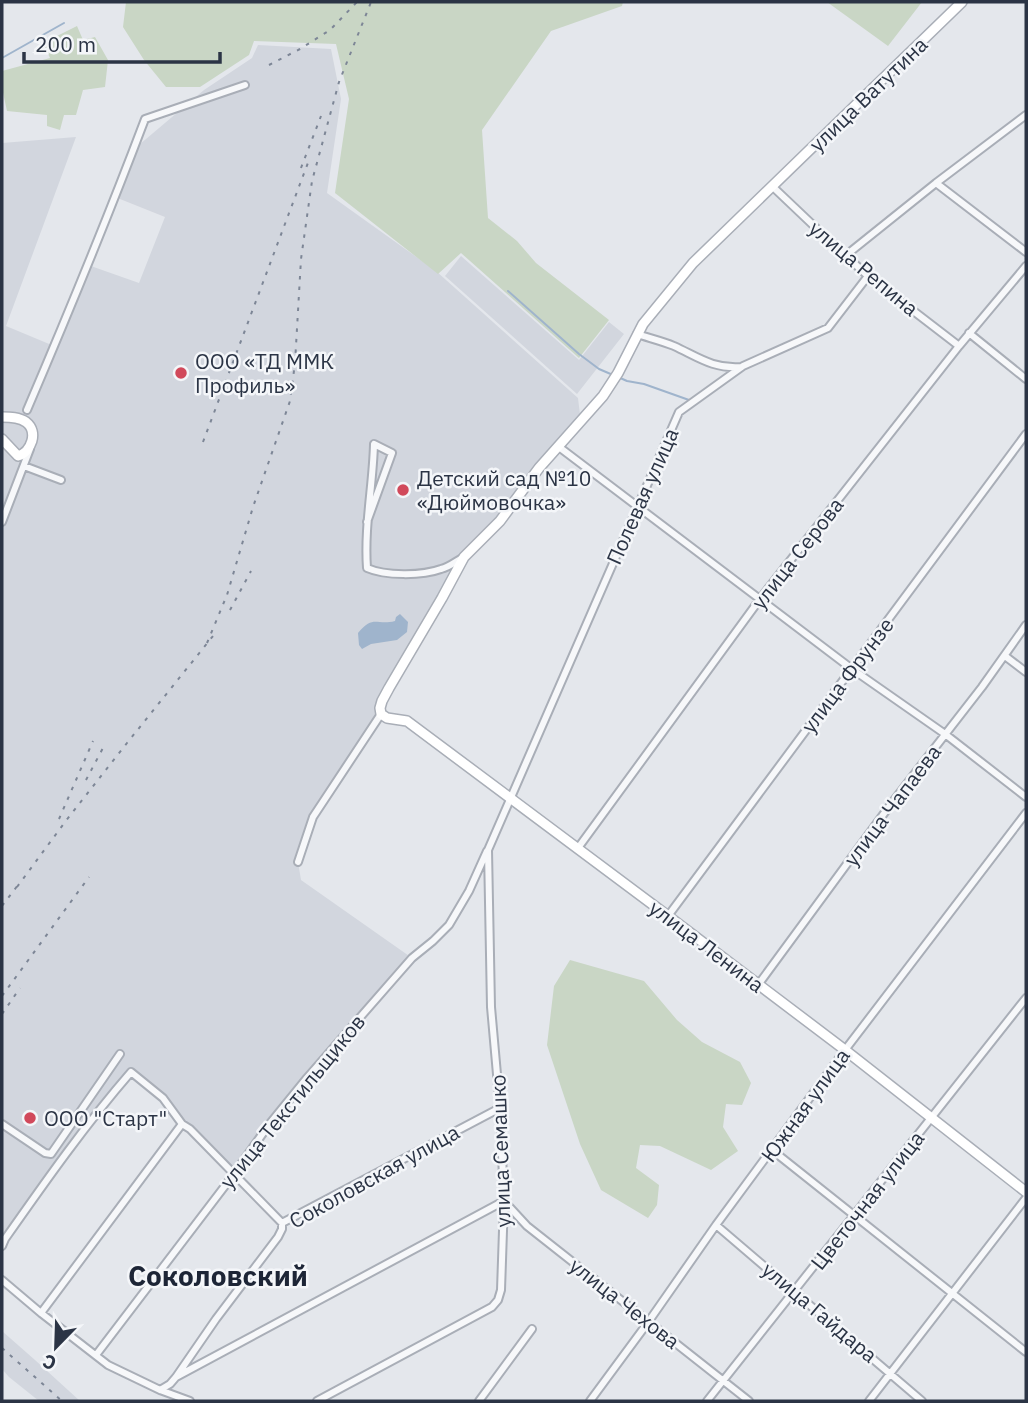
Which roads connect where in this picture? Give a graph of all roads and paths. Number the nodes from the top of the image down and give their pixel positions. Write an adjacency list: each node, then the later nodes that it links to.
1 (962, 2): 5 (street, улица Ватутина)
2 (245, 85): 15 (street)
3 (1026, 115): 4 (street)
4 (936, 183): 6 (street); 7 (street)
5 (773, 187): 7 (street, улица Репина); 11 (street, улица Ватутина)
6 (1026, 252)
7 (845, 256): 9 (street, улица Репина)
8 (1026, 266): 10 (street, улица Серова)
9 (872, 279): 12 (street, улица Репина); 13 (street, Полевая улица)
10 (969, 333): 12 (street, улица Серова); 14 (street)
11 (637, 334): 13 (street); 21 (street, улица Ватутина)
12 (959, 346): 29 (street, улица Серова)
13 (743, 366): 25 (street, Полевая улица)
14 (1026, 379)
15 (27, 410): 16 (street); 17 (street)
16 (5, 419): 17 (street)
17 (30, 427): 20 (street)
18 (1026, 434): 32 (street, улица Фрунзе)
19 (2, 439): 22 (street)
20 (30, 447): 22 (street); 23 (street)
21 (559, 447): 25 (street); 28 (street, улица Ватутина)
22 (18, 456): 23 (street)
23 (25, 465): 24 (street); 26 (street)
24 (61, 480)
25 (636, 507): 29 (street); 37 (street, Полевая улица)
26 (2, 522)
27 (367, 522): 27 (street); 28 (street)
28 (464, 557): 34 (street, улица Ватутина)
29 (760, 599): 32 (street); 39 (street, улица Серова)
30 (1026, 625): 31 (street, улица Чапаева)
31 (1005, 656): 33 (street); 35 (street, улица Чапаева)
32 (852, 668): 35 (street); 42 (street, улица Фрунзе)
33 (1026, 672)
34 (381, 714): 37 (street, улица Ленина); 41 (street)
35 (945, 734): 36 (street); 43 (street, улица Чапаева)
36 (1026, 797)
37 (511, 798): 39 (street, улица Ленина); 40 (street, улица Семашко)
38 (1026, 813): 45 (street, Южная улица)
39 (578, 848): 42 (street, улица Ленина)
40 (488, 850): 47 (street, улица Семашко); 52 (street, улица Текстильщиков)
41 (298, 862)
42 (668, 916): 43 (street, улица Ленина)
43 (758, 985): 45 (street, улица Ленина)
44 (1026, 998): 48 (street, Цветочная улица)
45 (845, 1050): 48 (street, улица Ленина); 51 (street, Южная улица)
46 (120, 1054): 49 (street)
47 (500, 1108): 55 (street, улица Семашко); 57 (street, Соколовская улица)
48 (930, 1118): 53 (street, улица Ленина); 56 (street, Цветочная улица)
49 (2, 1124)
50 (182, 1124): 52 (street); 59 (street); 63 (street)
51 (772, 1150): 56 (street); 58 (street, Южная улица)
52 (234, 1174): 57 (street); 67 (street, улица Текстильщиков)
53 (1026, 1192)
54 (1026, 1198): 62 (street)
55 (504, 1201): 64 (street, улица Чехова); 69 (street); 73 (street, улица Семашко)
56 (855, 1217): 61 (street, Цветочная улица); 62 (street)
57 (282, 1223): 69 (street, Соколовская улица)
58 (716, 1225): 61 (street, улица Гайдара); 64 (street, Южная улица)
59 (2, 1246)
60 (2, 1280): 63 (street)
61 (795, 1291): 68 (street, улица Гайдара); 70 (street, Цветочная улица)
62 (953, 1294): 66 (street); 68 (street)
63 (41, 1313): 67 (street)
64 (649, 1321): 70 (street, улица Чехова); 75 (street, Южная улица)
65 (532, 1329): 74 (street)
66 (1026, 1352)
67 (96, 1355): 71 (street)
68 (891, 1373): 78 (street); 79 (street, улица Гайдара)
69 (176, 1377): 71 (street, Соколовская улица)
70 (723, 1381): 76 (street, Цветочная улица); 77 (street, улица Чехова)
71 (160, 1390): 72 (street)
72 (190, 1401)
73 (317, 1401)
74 (479, 1401)
75 (590, 1401)
76 (707, 1401)
77 (749, 1401)
78 (869, 1401)
79 (922, 1401)

